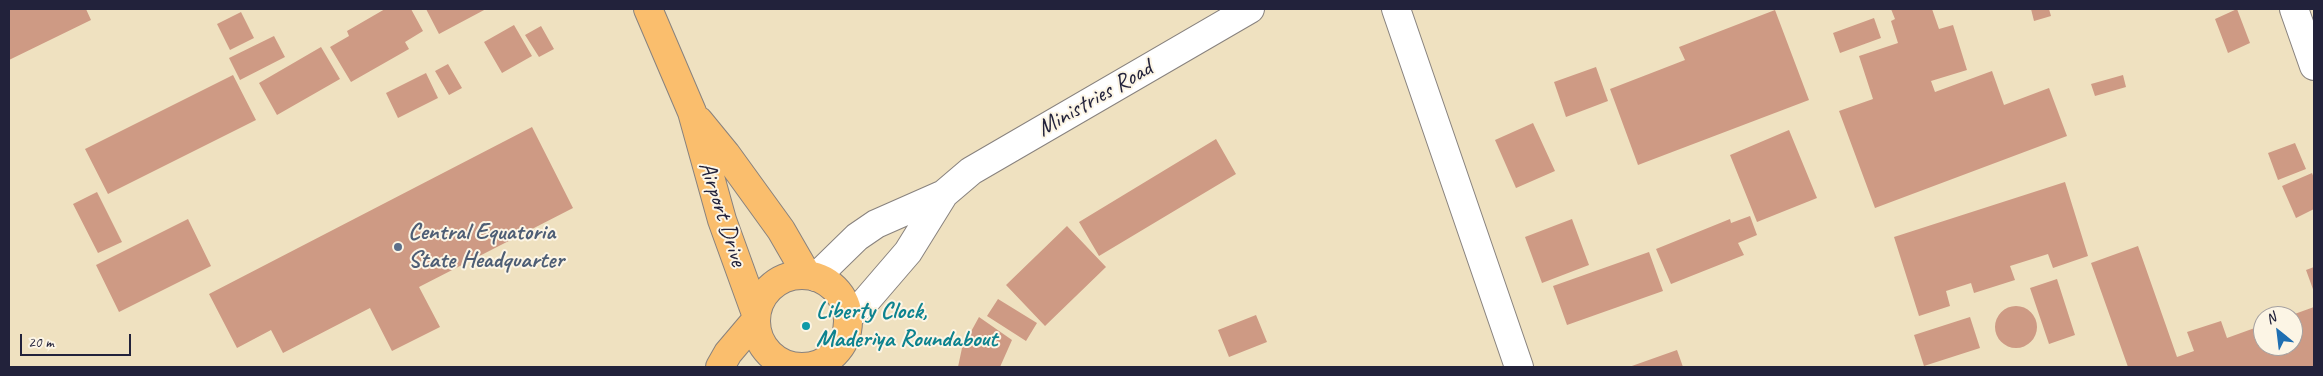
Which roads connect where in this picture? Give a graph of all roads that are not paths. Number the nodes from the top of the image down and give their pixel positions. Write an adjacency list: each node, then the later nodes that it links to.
1 (648, 9): 6 (main road, Airport Drive)
2 (1250, 9): 7 (street, Ministries Road)
3 (1396, 9): 14 (street)
4 (2294, 9): 5 (street)
5 (2314, 66)
6 (692, 112): 8 (main road, Airport Drive); 10 (main road, Airport Drive)
7 (944, 194): 8 (street, Ministries Road); 9 (street, Ministries Road)
8 (812, 276): 9 (main road); 10 (main road)
9 (848, 316): 11 (main road)
10 (756, 317): 12 (main road); 13 (main road)
11 (848, 356): 12 (main road)
12 (786, 366)
13 (720, 367)
14 (1519, 367)

